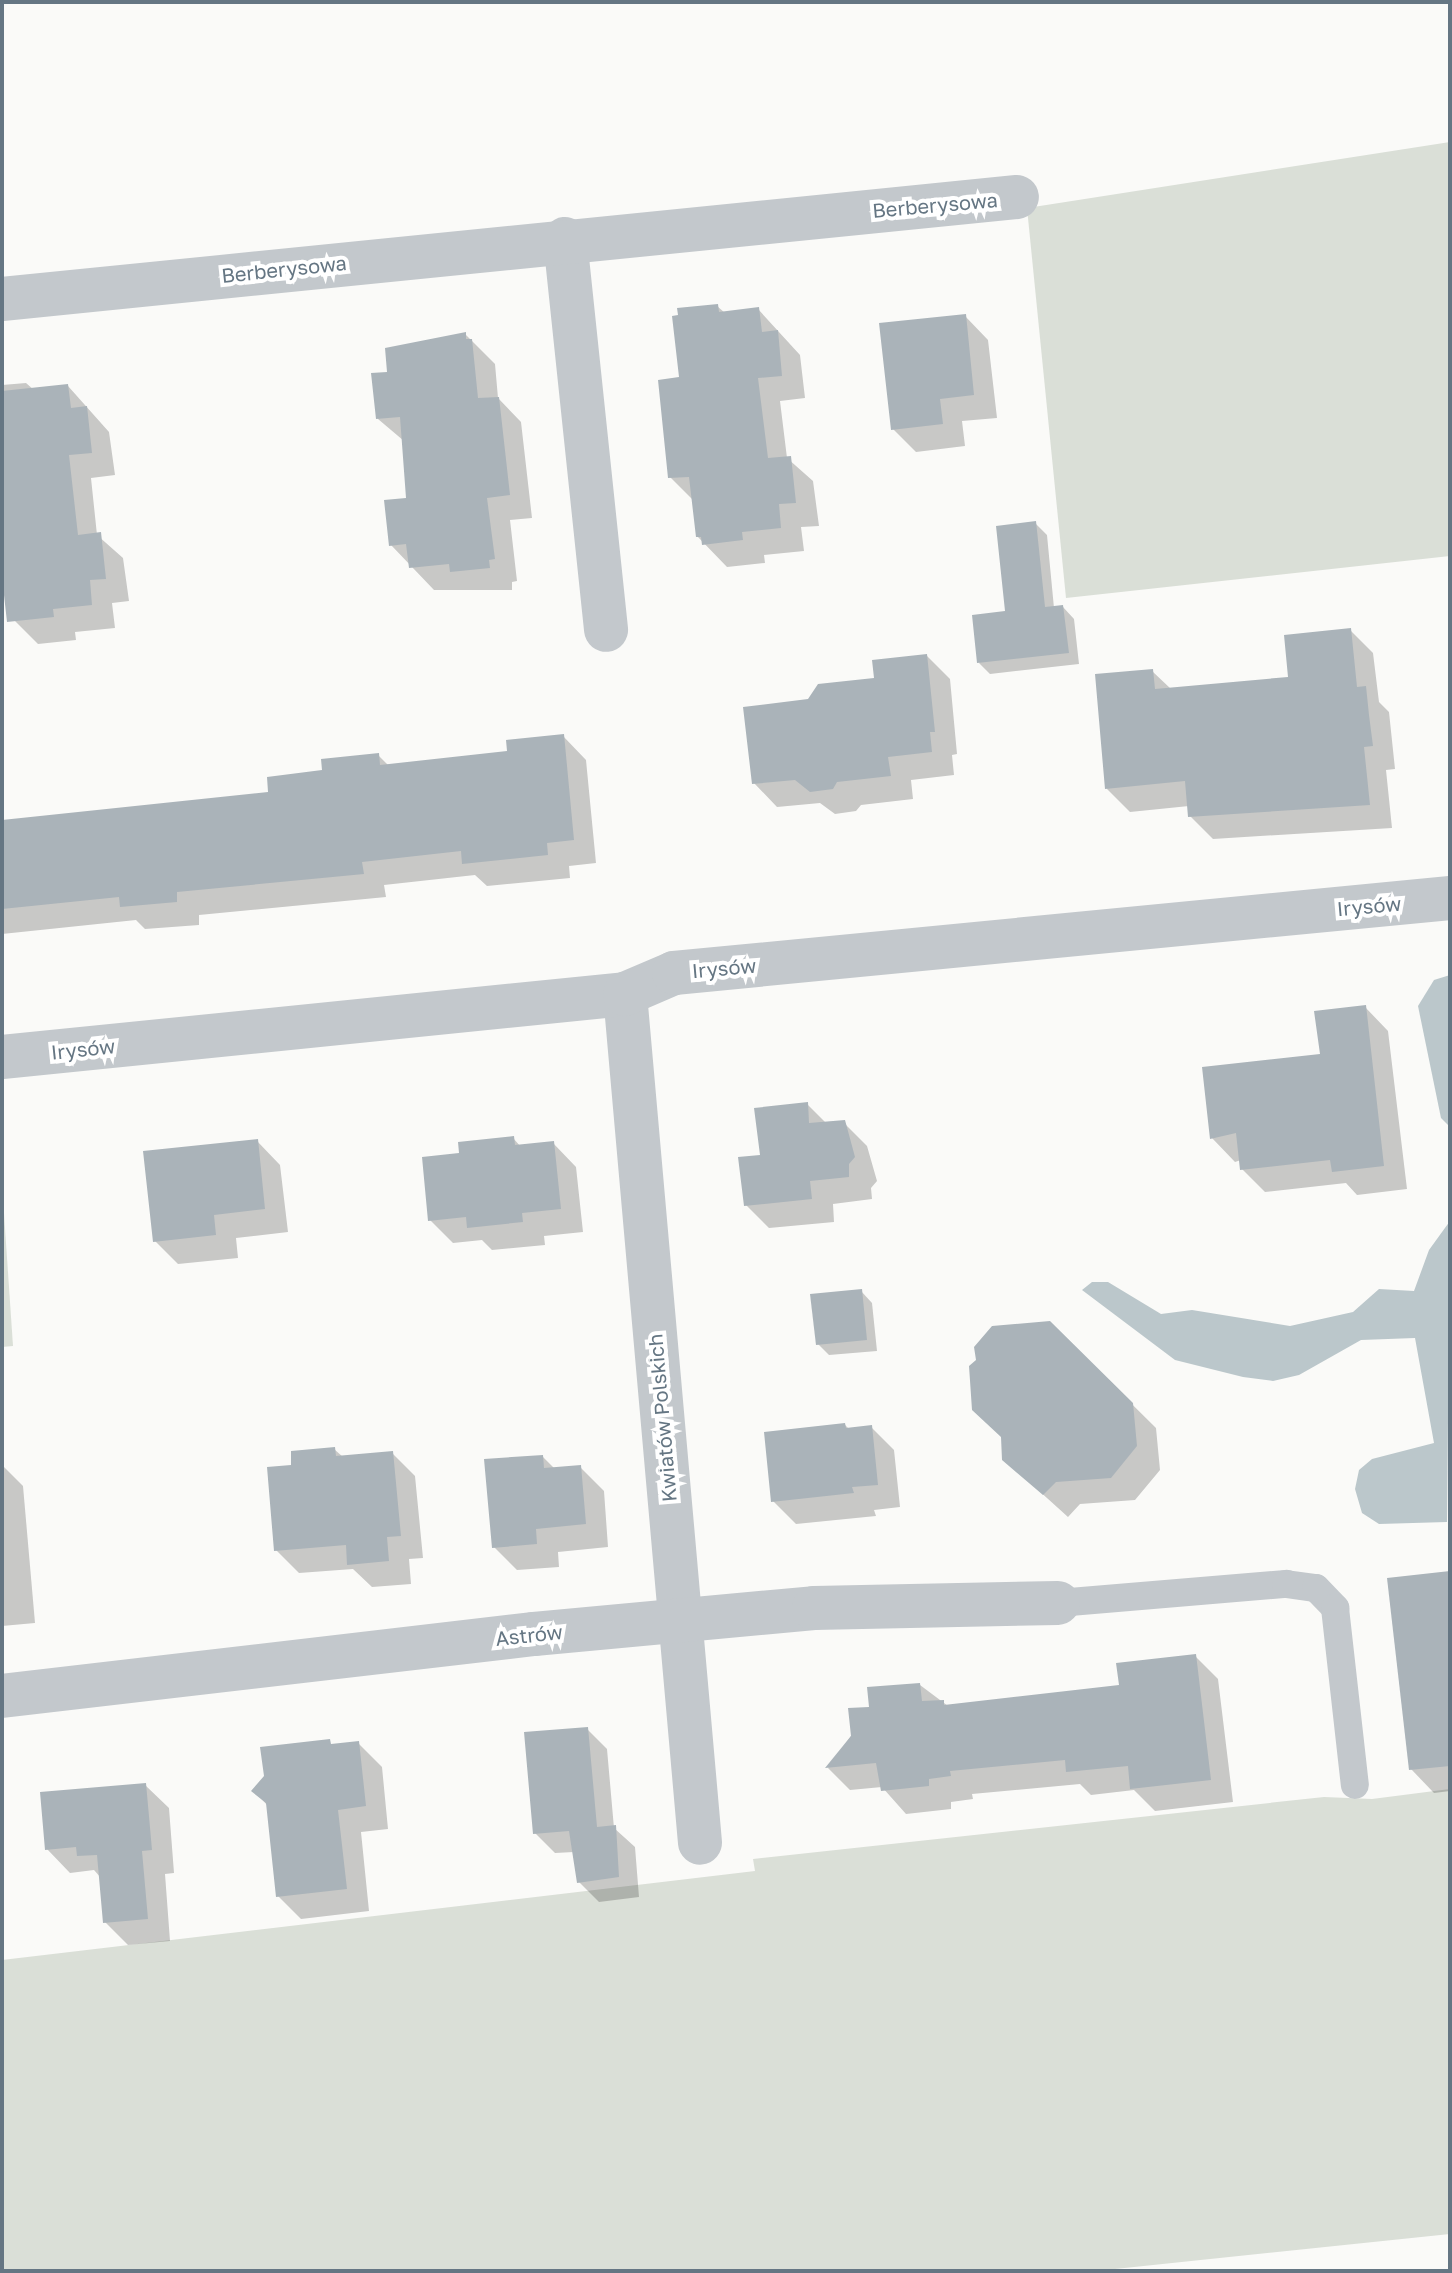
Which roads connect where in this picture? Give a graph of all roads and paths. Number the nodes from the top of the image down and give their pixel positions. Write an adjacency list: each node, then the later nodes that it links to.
1 (1017, 197): 2 (street, Berberysowa)
2 (565, 239): 3 (street, Berberysowa); 4 (street)
3 (2, 299)
4 (606, 630)
5 (1450, 898): 6 (street, Irysów)
6 (625, 994): 7 (street, Irysów); 9 (street, Kwiatów Polskich)
7 (2, 1057)
8 (1058, 1603): 9 (street, Astrów); 11 (lane)
9 (680, 1621): 10 (street, Astrów); 12 (street, Kwiatów Polskich)
10 (2, 1696)
11 (1355, 1785)
12 (700, 1843)

